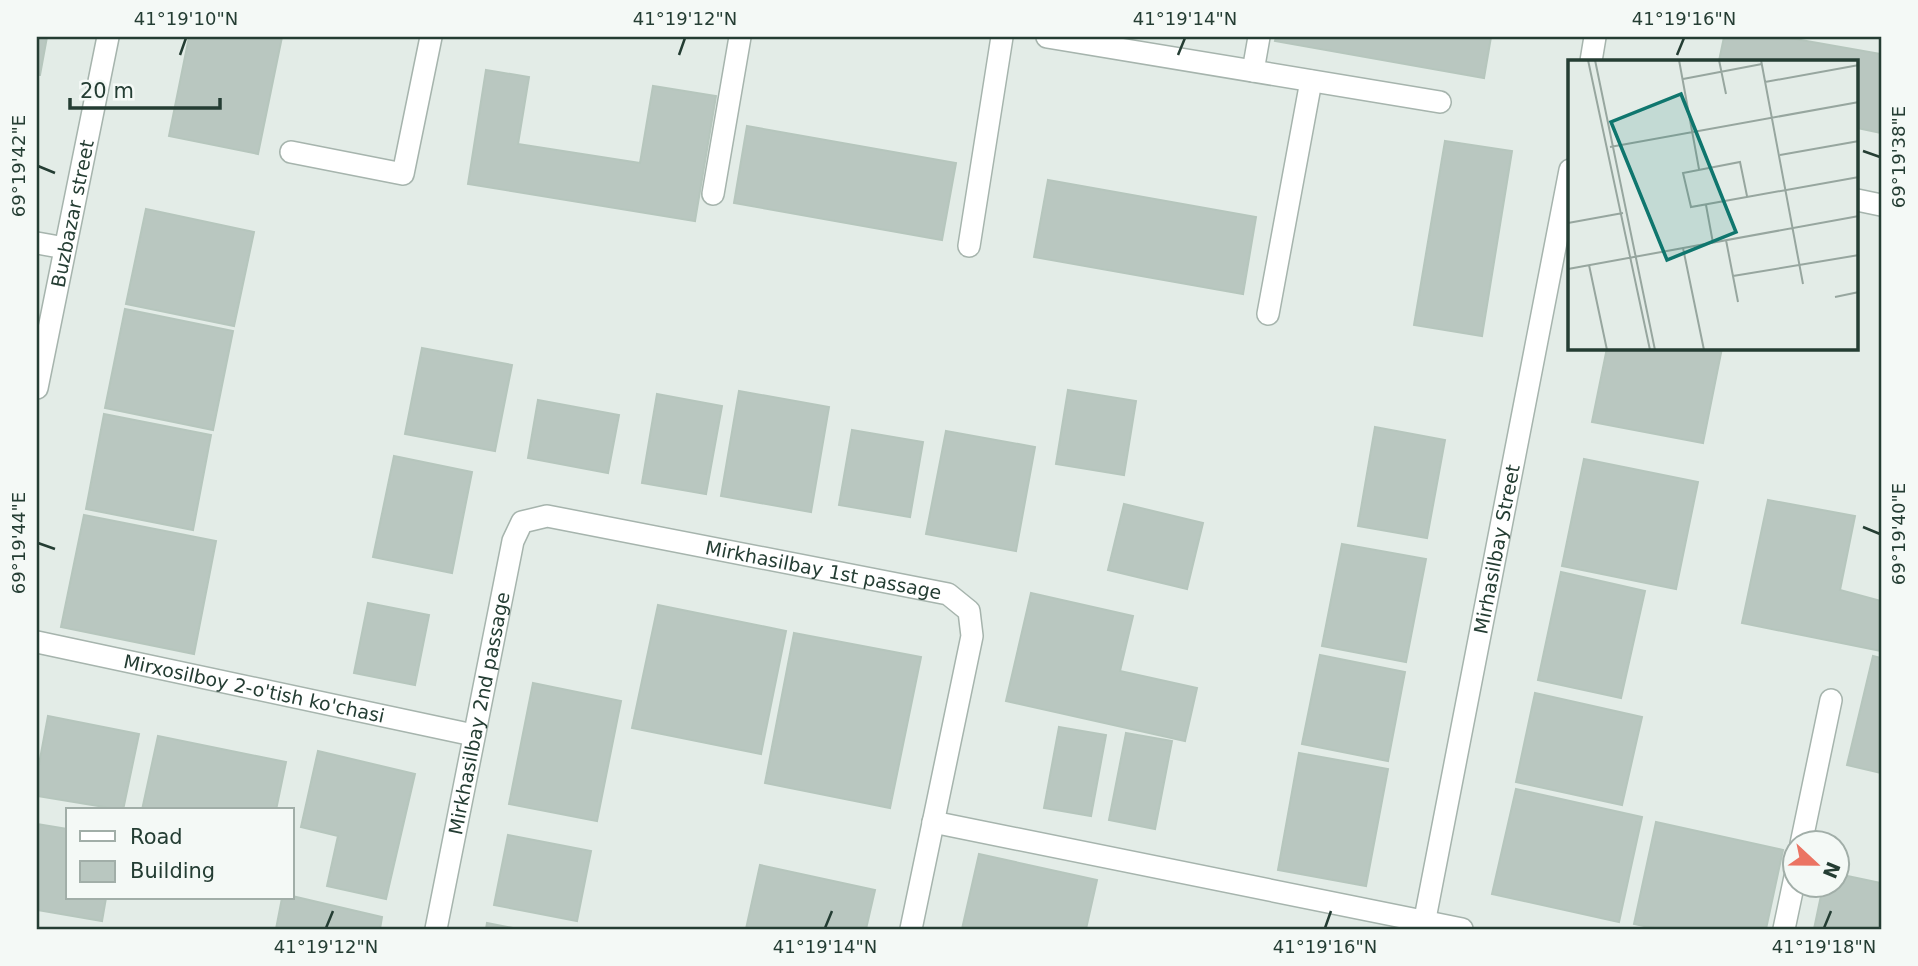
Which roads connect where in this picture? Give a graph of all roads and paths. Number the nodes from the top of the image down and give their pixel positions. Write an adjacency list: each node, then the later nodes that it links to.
1 (108, 37): 19 (street, Buzbazar street)
2 (431, 37): 12 (street)
3 (740, 37): 14 (street)
4 (1002, 37): 18 (street)
5 (1047, 37): 9 (street)
6 (1259, 37): 9 (street)
7 (1595, 37): 8 (street)
8 (1591, 60)
9 (1253, 71): 10 (street)
10 (1311, 80): 11 (street); 20 (street)
11 (1440, 102)
12 (291, 152)
13 (1568, 180): 29 (street, Mirhasilbay Street)
14 (712, 194)
15 (1858, 200): 16 (street)
16 (1881, 205)
17 (37, 243): 19 (street)
18 (969, 246)
19 (65, 248): 21 (street, Buzbazar street)
20 (1268, 314)
21 (37, 388)
22 (547, 516): 25 (street, Mirkhasilbay 2nd passage); 26 (street, Mirkhasilbay 1st passage)
23 (37, 642): 25 (street, Mirxosilboy 2-o'tish ko'chasi)
24 (1831, 700): 27 (street)
25 (473, 735): 30 (street, Mirkhasilbay 2nd passage)
26 (933, 822): 29 (street); 31 (street, Mirkhasilbay 1st passage)
27 (1804, 830)
28 (1790, 900): 33 (street)
29 (1424, 925): 32 (street)
30 (436, 929)
31 (911, 929)
32 (1462, 929)
33 (1784, 929)

